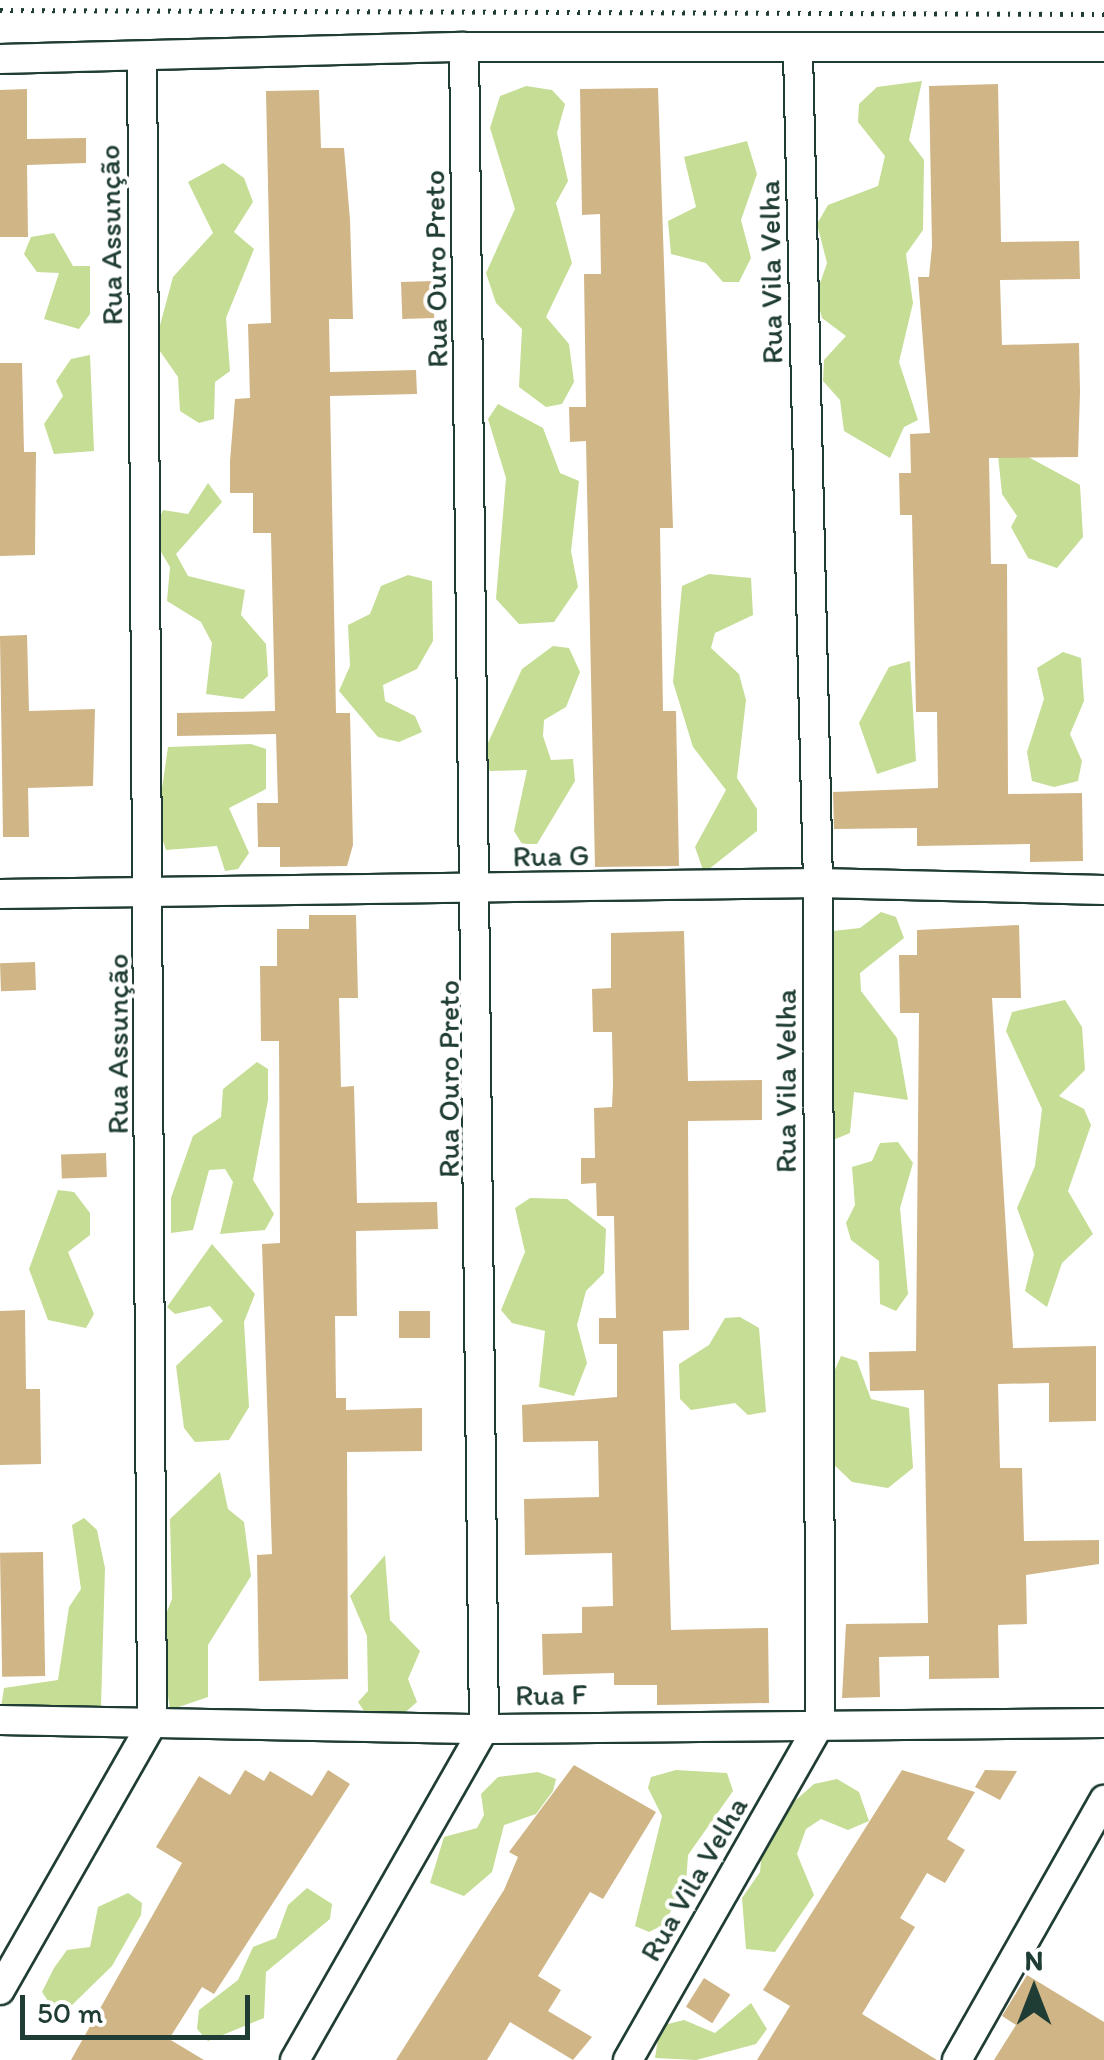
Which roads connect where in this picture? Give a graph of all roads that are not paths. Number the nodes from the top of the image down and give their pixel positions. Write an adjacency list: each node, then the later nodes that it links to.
1 (464, 47): 3 (street); 4 (street); 7 (street, Rua Ouro Preto)
2 (1104, 47): 3 (street)
3 (798, 51): 6 (street, Rua Vila Velha)
4 (142, 58): 5 (street); 9 (street, Rua Assunção)
5 (0, 59)
6 (818, 883): 7 (street, Rua G); 8 (street, Rua G); 13 (street, Rua Vila Velha)
7 (481, 890): 9 (street, Rua G); 15 (street, Rua Ouro Preto)
8 (1104, 890)
9 (150, 891): 10 (street, Rua G); 12 (street, Rua Assunção)
10 (0, 894)
11 (0, 1720): 12 (street, Rua F)
12 (152, 1722): 15 (street, Rua F); 17 (street, Rua Assunção)
13 (820, 1722): 14 (street, Rua F); 15 (street, Rua F); 19 (street, Rua Vila Velha)
14 (1104, 1724)
15 (484, 1728): 18 (street, Rua Ouro Preto)
16 (1104, 1800): 20 (street)
17 (0, 1990)
18 (295, 2060)
19 (628, 2060)
20 (957, 2060)

